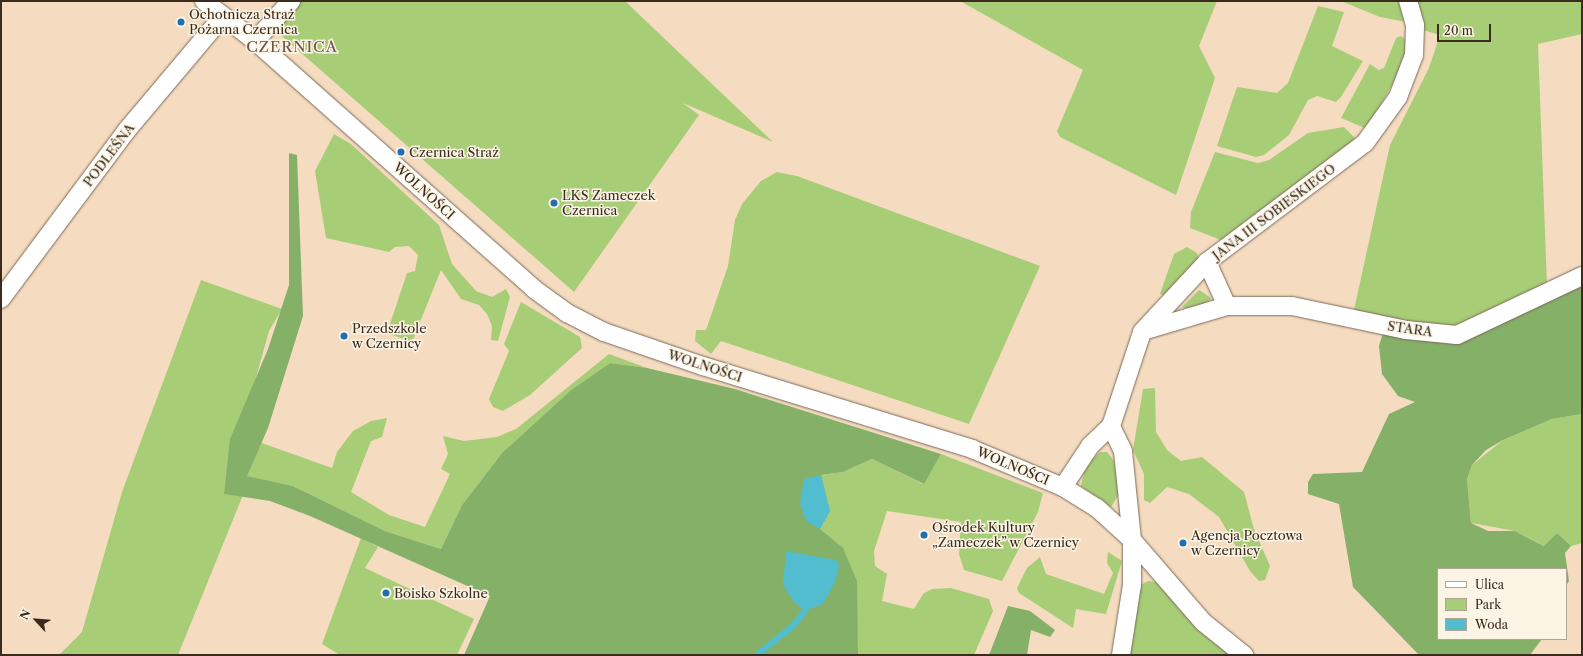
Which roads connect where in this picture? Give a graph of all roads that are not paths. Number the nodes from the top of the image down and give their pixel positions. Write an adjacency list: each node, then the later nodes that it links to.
1 (204, 1): 4 (street, WOLNOŚCI)
2 (291, 1): 5 (street)
3 (1408, 1): 6 (street, JANA III SOBIESKIEGO)
4 (223, 16): 5 (street, WOLNOŚCI); 8 (street, PODLEŚNA)
5 (255, 41): 12 (street, WOLNOŚCI)
6 (1207, 262): 9 (street); 10 (street, JANA III SOBIESKIEGO)
7 (1582, 276): 9 (street, STARA)
8 (1, 299)
9 (1227, 306): 10 (street, STARA)
10 (1142, 332): 11 (street, JANA III SOBIESKIEGO)
11 (1111, 426): 12 (street); 13 (street)
12 (1063, 487): 13 (street, WOLNOŚCI)
13 (1132, 540): 14 (street); 15 (street, WOLNOŚCI)
14 (1121, 655)
15 (1244, 655)

